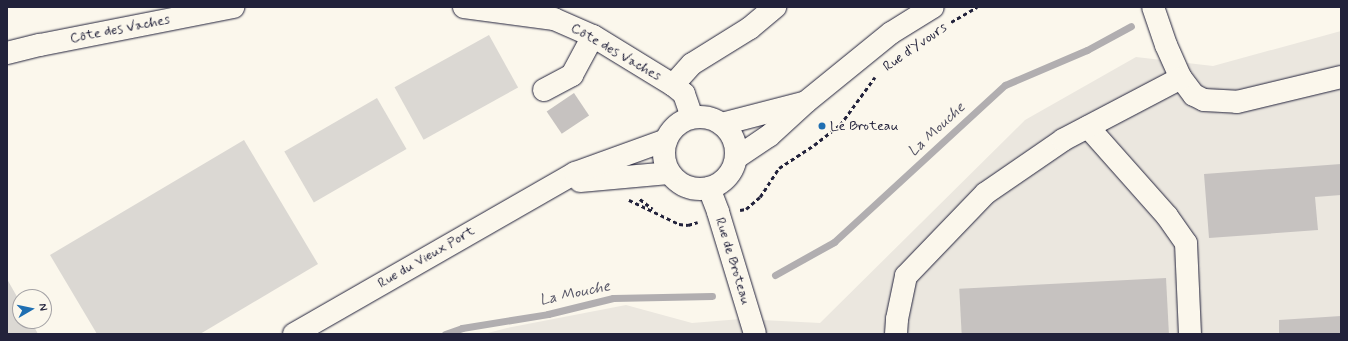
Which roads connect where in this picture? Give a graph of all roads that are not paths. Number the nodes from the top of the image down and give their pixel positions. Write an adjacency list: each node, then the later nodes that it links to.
1 (233, 7): 7 (main road, Côte des Vaches)
2 (464, 7): 6 (main road, Côte des Vaches)
3 (775, 7): 10 (main road)
4 (933, 7): 12 (main road, Rue d'Yvours)
5 (1153, 7): 9 (main road)
6 (593, 36): 10 (main road, Côte des Vaches); 11 (main road)
7 (7, 53)
8 (1341, 77): 9 (main road)
9 (1180, 78): 15 (main road)
10 (673, 85): 13 (main road, Côte des Vaches)
11 (544, 90)
12 (806, 102): 14 (main road); 17 (main road, Rue d'Yvours)
13 (692, 117): 14 (main road); 16 (main road)
14 (722, 124): 17 (main road)
15 (1088, 127): 23 (main road); 24 (main road)
16 (666, 140): 18 (main road); 19 (main road)
17 (736, 158): 20 (main road)
18 (669, 173): 19 (main road); 20 (main road)
19 (560, 183): 21 (main road, Rue du Vieux Port)
20 (708, 188): 22 (main road, Rue de Broteau)
21 (294, 334)
22 (755, 334)
23 (896, 334)
24 (1190, 334)

